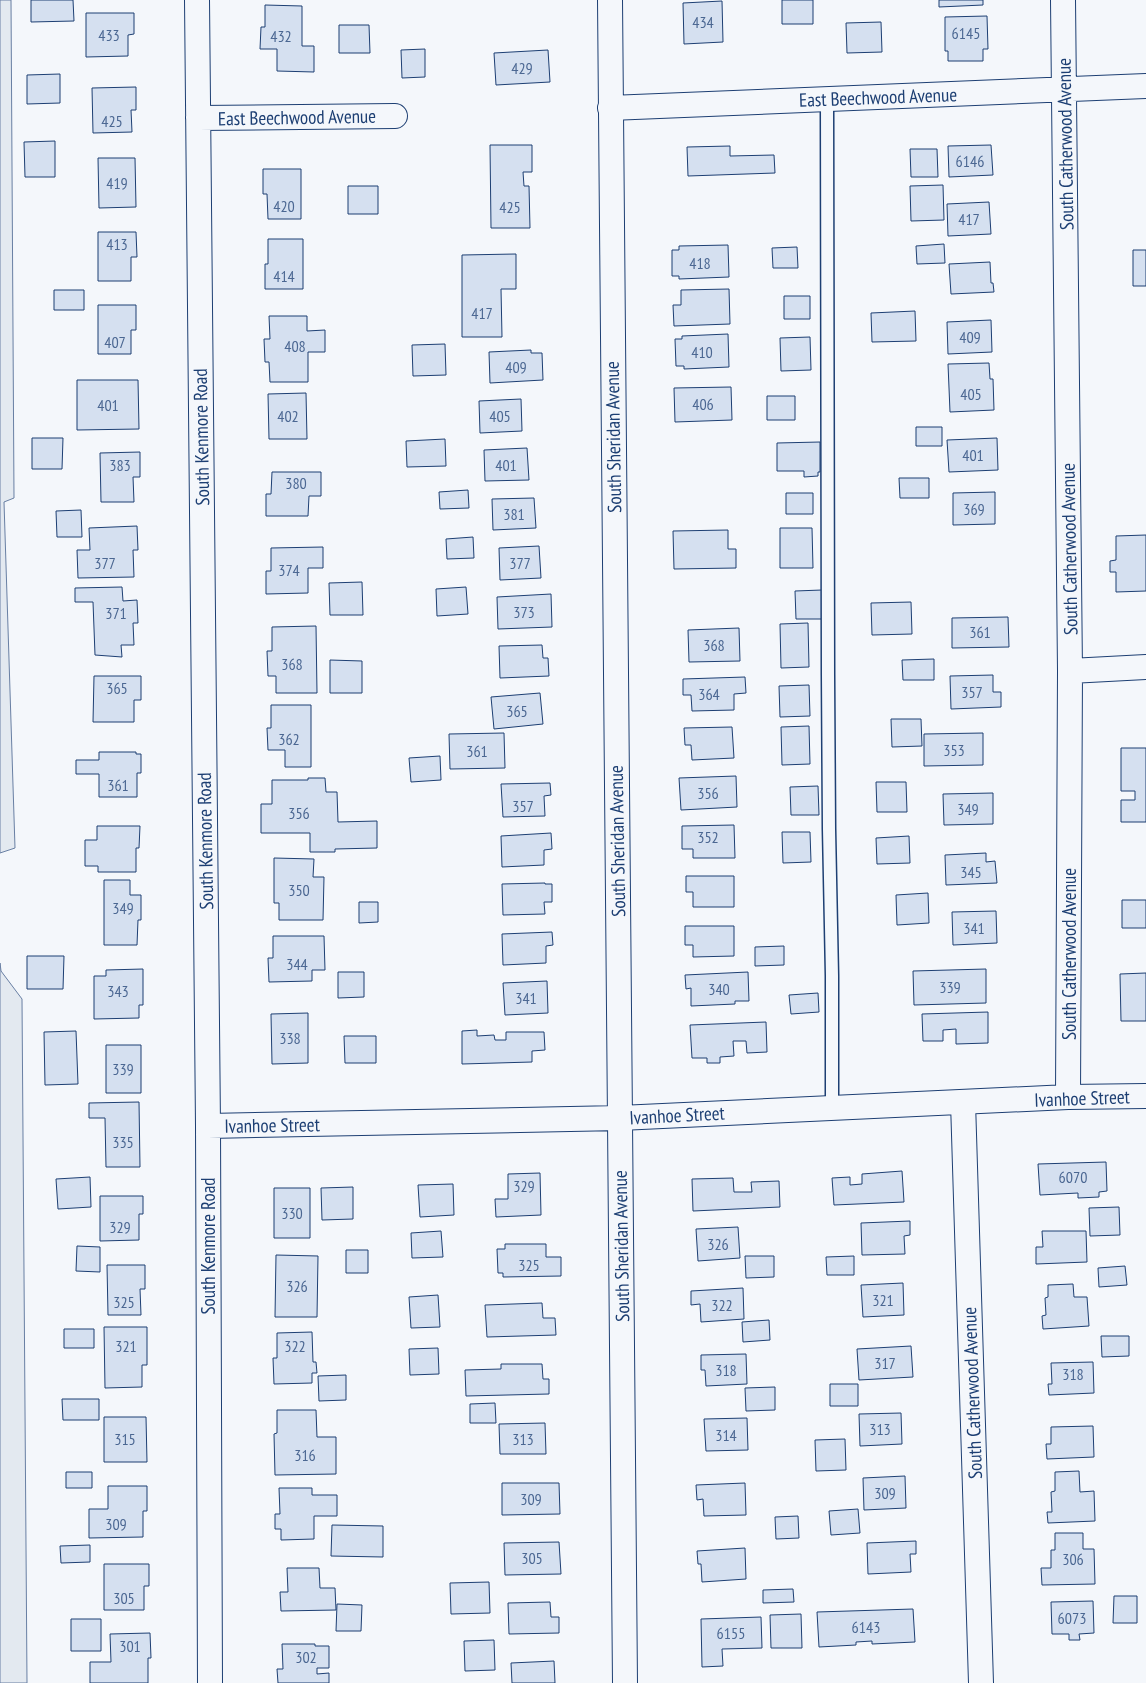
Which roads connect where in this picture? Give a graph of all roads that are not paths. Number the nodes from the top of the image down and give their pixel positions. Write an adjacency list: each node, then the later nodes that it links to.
1 (197, 0): 9 (street, South Kenmore Road)
2 (610, 0): 7 (street, South Sheridan Avenue)
3 (1063, 0): 5 (street, South Catherwood Avenue)
4 (1146, 86): 5 (street, East Beechwood Avenue)
5 (1064, 89): 6 (street, East Beechwood Avenue); 11 (street, South Catherwood Avenue)
6 (827, 99): 7 (street, East Beechwood Avenue); 15 (lane)
7 (610, 108): 16 (street, South Sheridan Avenue)
8 (395, 116): 9 (street, East Beechwood Avenue)
9 (198, 118): 17 (street, South Kenmore Road)
10 (1146, 667): 11 (street)
11 (1070, 671): 13 (street, South Catherwood Avenue)
12 (1146, 1096): 13 (street, Ivanhoe Street)
13 (1068, 1097): 14 (street, Ivanhoe Street)
14 (963, 1102): 15 (street, Ivanhoe Street); 20 (street, South Catherwood Avenue)
15 (832, 1108): 16 (street, Ivanhoe Street)
16 (620, 1118): 17 (street, Ivanhoe Street); 19 (street, South Sheridan Avenue)
17 (208, 1126): 18 (street, South Kenmore Road)
18 (210, 1683)
19 (625, 1683)
20 (981, 1683)

